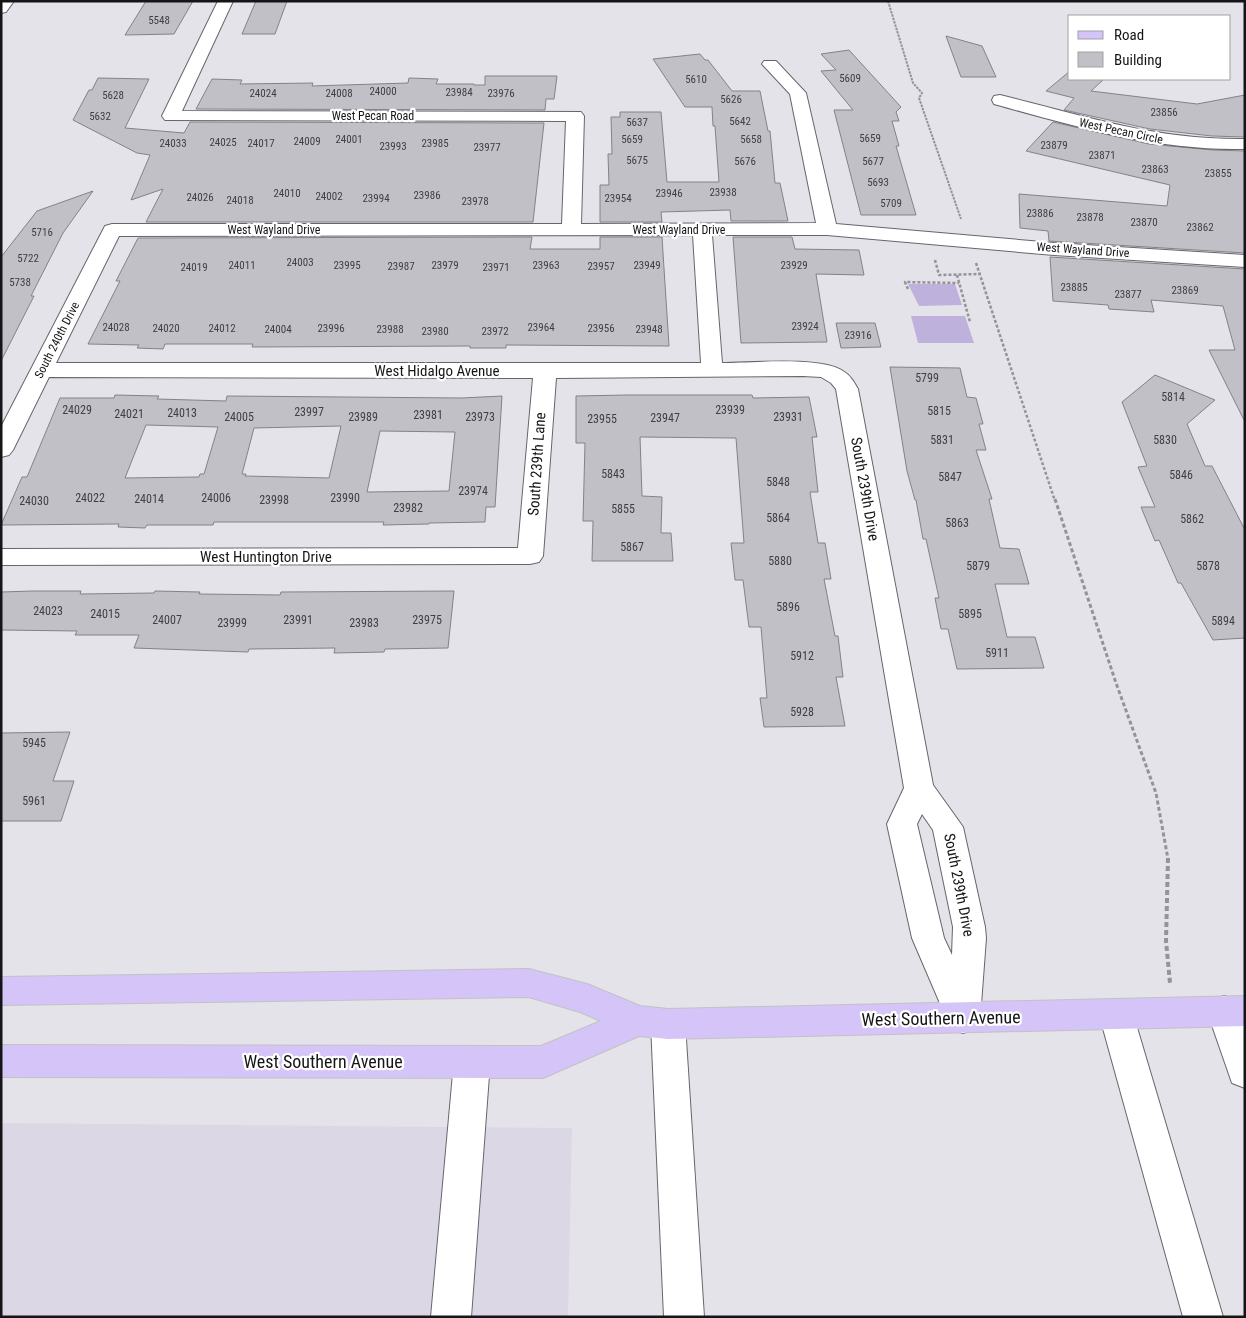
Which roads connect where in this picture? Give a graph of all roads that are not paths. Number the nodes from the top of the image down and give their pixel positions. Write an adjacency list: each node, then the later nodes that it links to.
1 (7, 1): 3 (street)
2 (226, 1): 9 (street, West Pecan Road)
3 (1, 9)
4 (770, 64): 7 (street)
5 (1000, 100): 6 (street, West Pecan Circle)
6 (1245, 144)
7 (827, 229): 10 (street, West Wayland Drive); 11 (street, West Wayland Drive)
8 (112, 230): 9 (street, West Wayland Drive); 12 (street, South 240th Drive)
9 (571, 230): 10 (street, West Wayland Drive)
10 (702, 230): 14 (street)
11 (1245, 261)
12 (42, 370): 13 (street, West Hidalgo Avenue); 16 (street, South 240th Drive)
13 (545, 371): 14 (street, West Hidalgo Avenue); 17 (street, South 239th Lane)
14 (712, 371): 15 (street, West Hidalgo Avenue)
15 (832, 373): 19 (street, South 239th Drive)
16 (1, 450)
17 (530, 556): 18 (street, West Huntington Drive)
18 (1, 557)
19 (919, 788): 23 (street, South 239th Drive); 23 (street)
20 (1, 991): 24 (main road, West Southern Avenue)
21 (1234, 1012): 22 (main road, West Southern Avenue); 27 (street)
22 (1116, 1014): 23 (main road, West Southern Avenue); 30 (street)
23 (963, 1018): 24 (main road, West Southern Avenue)
24 (652, 1022): 26 (main road, West Southern Avenue); 29 (street)
25 (1, 1061): 26 (main road, West Southern Avenue)
26 (472, 1062): 28 (street)
27 (1245, 1072)
28 (451, 1317)
29 (684, 1317)
30 (1203, 1317)

